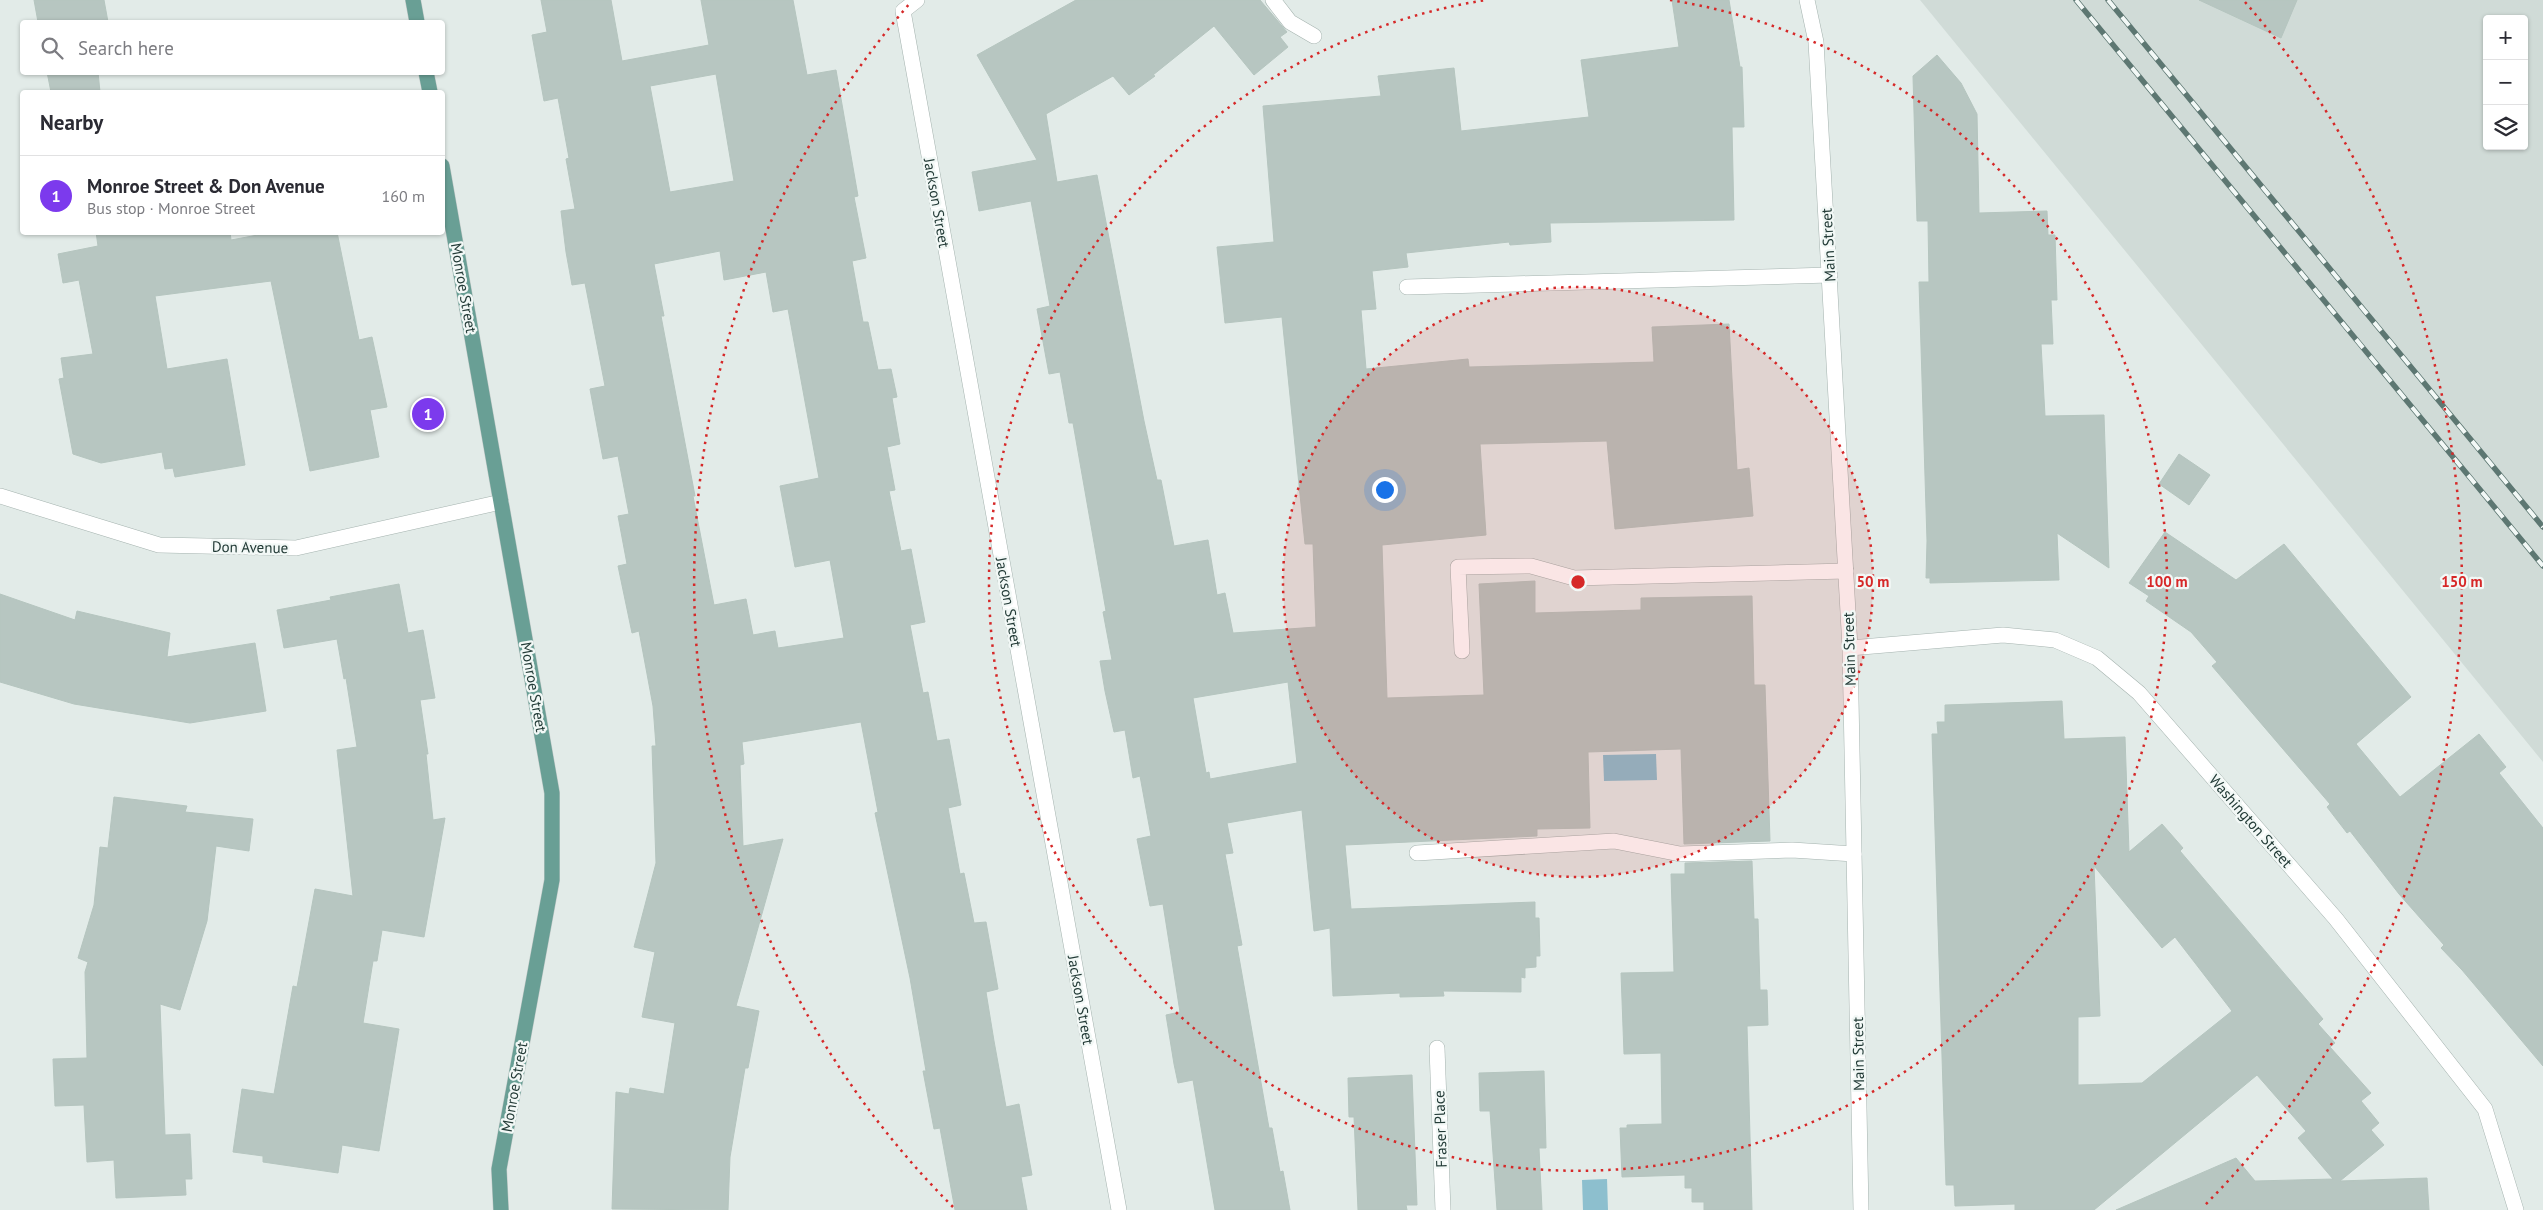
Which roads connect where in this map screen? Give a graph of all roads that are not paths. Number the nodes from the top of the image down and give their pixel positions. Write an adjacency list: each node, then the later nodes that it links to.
1 (413, 0): 6 (main road)
2 (916, 0): 5 (street, Jackson Street)
3 (1273, 0): 7 (street)
4 (1807, 0): 11 (street, Main Street)
5 (902, 6): 22 (street, Jackson Street)
6 (417, 20)
7 (1314, 36)
8 (427, 75): 9 (main road)
9 (430, 90)
10 (445, 183): 14 (main road, Monroe Street)
11 (1830, 275): 12 (street); 15 (street, Main Street)
12 (1407, 287)
13 (0, 496): 14 (street, Don Avenue)
14 (501, 502): 21 (main road, Monroe Street)
15 (1846, 571): 16 (street, Main Street); 17 (street)
16 (1850, 648): 19 (street, Main Street); 25 (street, Washington Street)
17 (1462, 651)
18 (1417, 853): 19 (street)
19 (1854, 854): 24 (street, Main Street)
20 (1437, 1048): 23 (street, Fraser Place)
21 (501, 1210)
22 (1119, 1210)
23 (1443, 1210)
24 (1861, 1210)
25 (2516, 1210)

